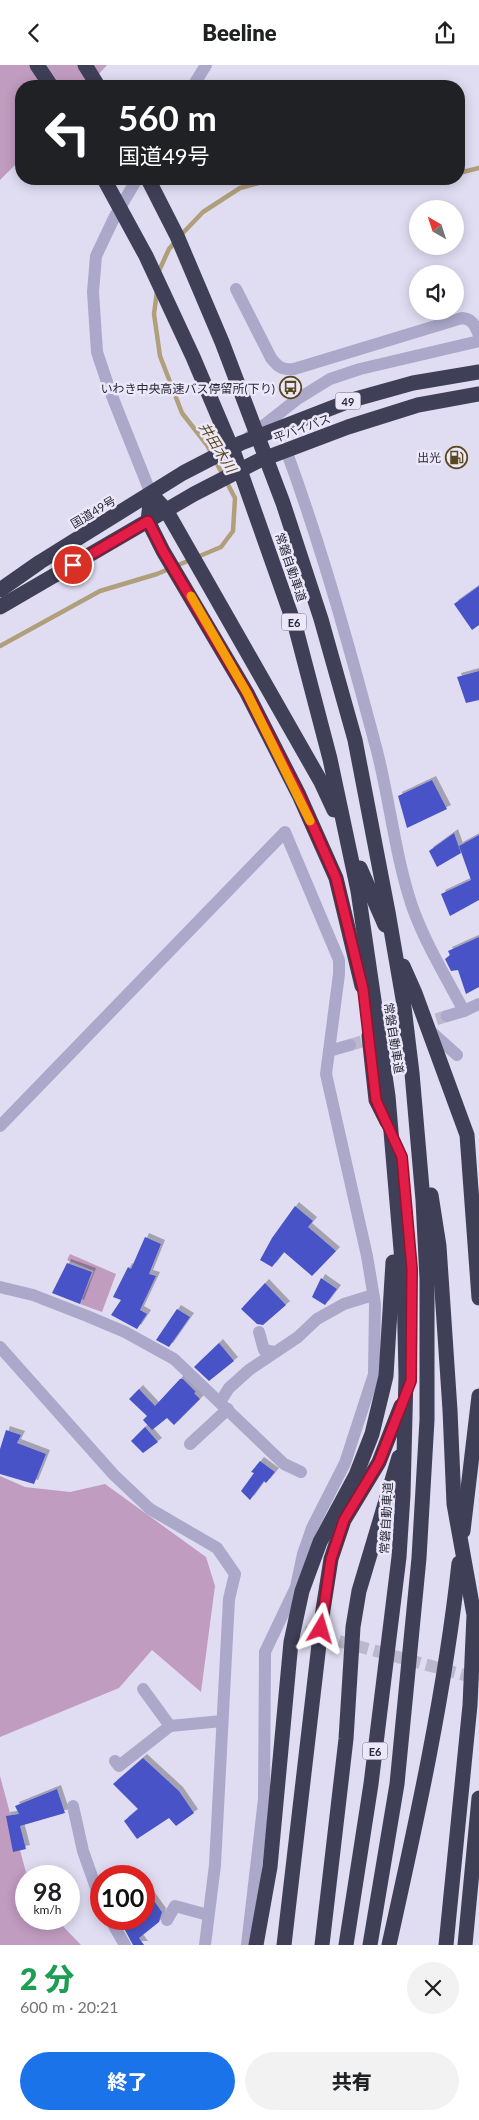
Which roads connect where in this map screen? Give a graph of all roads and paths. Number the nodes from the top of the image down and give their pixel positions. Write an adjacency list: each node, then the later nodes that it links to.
1 (37, 65): 4 (highway)
2 (86, 65): 5 (highway)
3 (206, 65): 6 (street)
4 (46, 80)
5 (95, 80)
6 (197, 80)
7 (107, 185): 31 (highway, 常磐自動車道 / E6)
8 (133, 185): 17 (street)
9 (151, 185): 29 (highway, 常磐自動車道 / E6)
10 (236, 289): 11 (street)
11 (479, 335)
12 (479, 341): 15 (street)
13 (479, 372): 15 (highway, 平バイパス / 49)
14 (479, 394): 16 (highway, 平バイパス / 49)
15 (241, 443): 17 (highway, 平バイパス / 49)
16 (286, 450): 18 (highway, 平バイパス / 49); 23 (street)
17 (151, 494): 18 (highway); 19 (highway); 20 (highway, 国道49号 / 49)
18 (166, 510): 19 (highway, 平バイパス / 49); 25 (highway)
19 (148, 521): 21 (highway, 49); 38 (highway)
20 (0, 590)
21 (0, 607)
22 (479, 1004): 23 (street)
23 (464, 1011): 24 (street)
24 (447, 1016)
25 (428, 1029): 28 (street); 34 (highway)
26 (350, 1045): 27 (street)
27 (329, 1051): 30 (street); 33 (street)
28 (457, 1055)
29 (412, 1073): 60 (highway, 常磐自動車道 / E6); 62 (highway)
30 (0, 1126)
31 (394, 1173): 56 (highway); 59 (highway, 常磐自動車道 / E6)
32 (0, 1287): 40 (street)
33 (373, 1295): 37 (street); 55 (street)
34 (479, 1298)
35 (259, 1332): 37 (street)
36 (0, 1347): 44 (street)
37 (274, 1352): 40 (street)
38 (411, 1381): 57 (highway); 58 (highway)
39 (479, 1396): 61 (highway)
40 (224, 1406): 41 (street); 42 (street)
41 (190, 1444)
42 (301, 1472)
43 (143, 1689): 45 (street)
44 (222, 1721): 45 (street); 50 (street)
45 (170, 1726): 46 (street)
46 (115, 1761)
47 (479, 1798): 63 (highway)
48 (73, 1806): 49 (street)
49 (90, 1871)
50 (208, 1915): 51 (street); 54 (street)
51 (167, 1920)
52 (116, 1930): 53 (street)
53 (125, 1945)
54 (205, 1945)
55 (247, 1945)
56 (256, 1945)
57 (284, 1945)
58 (322, 1945)
59 (346, 1945)
60 (370, 1945)
61 (389, 1945)
62 (446, 1945)
63 (465, 1945)

